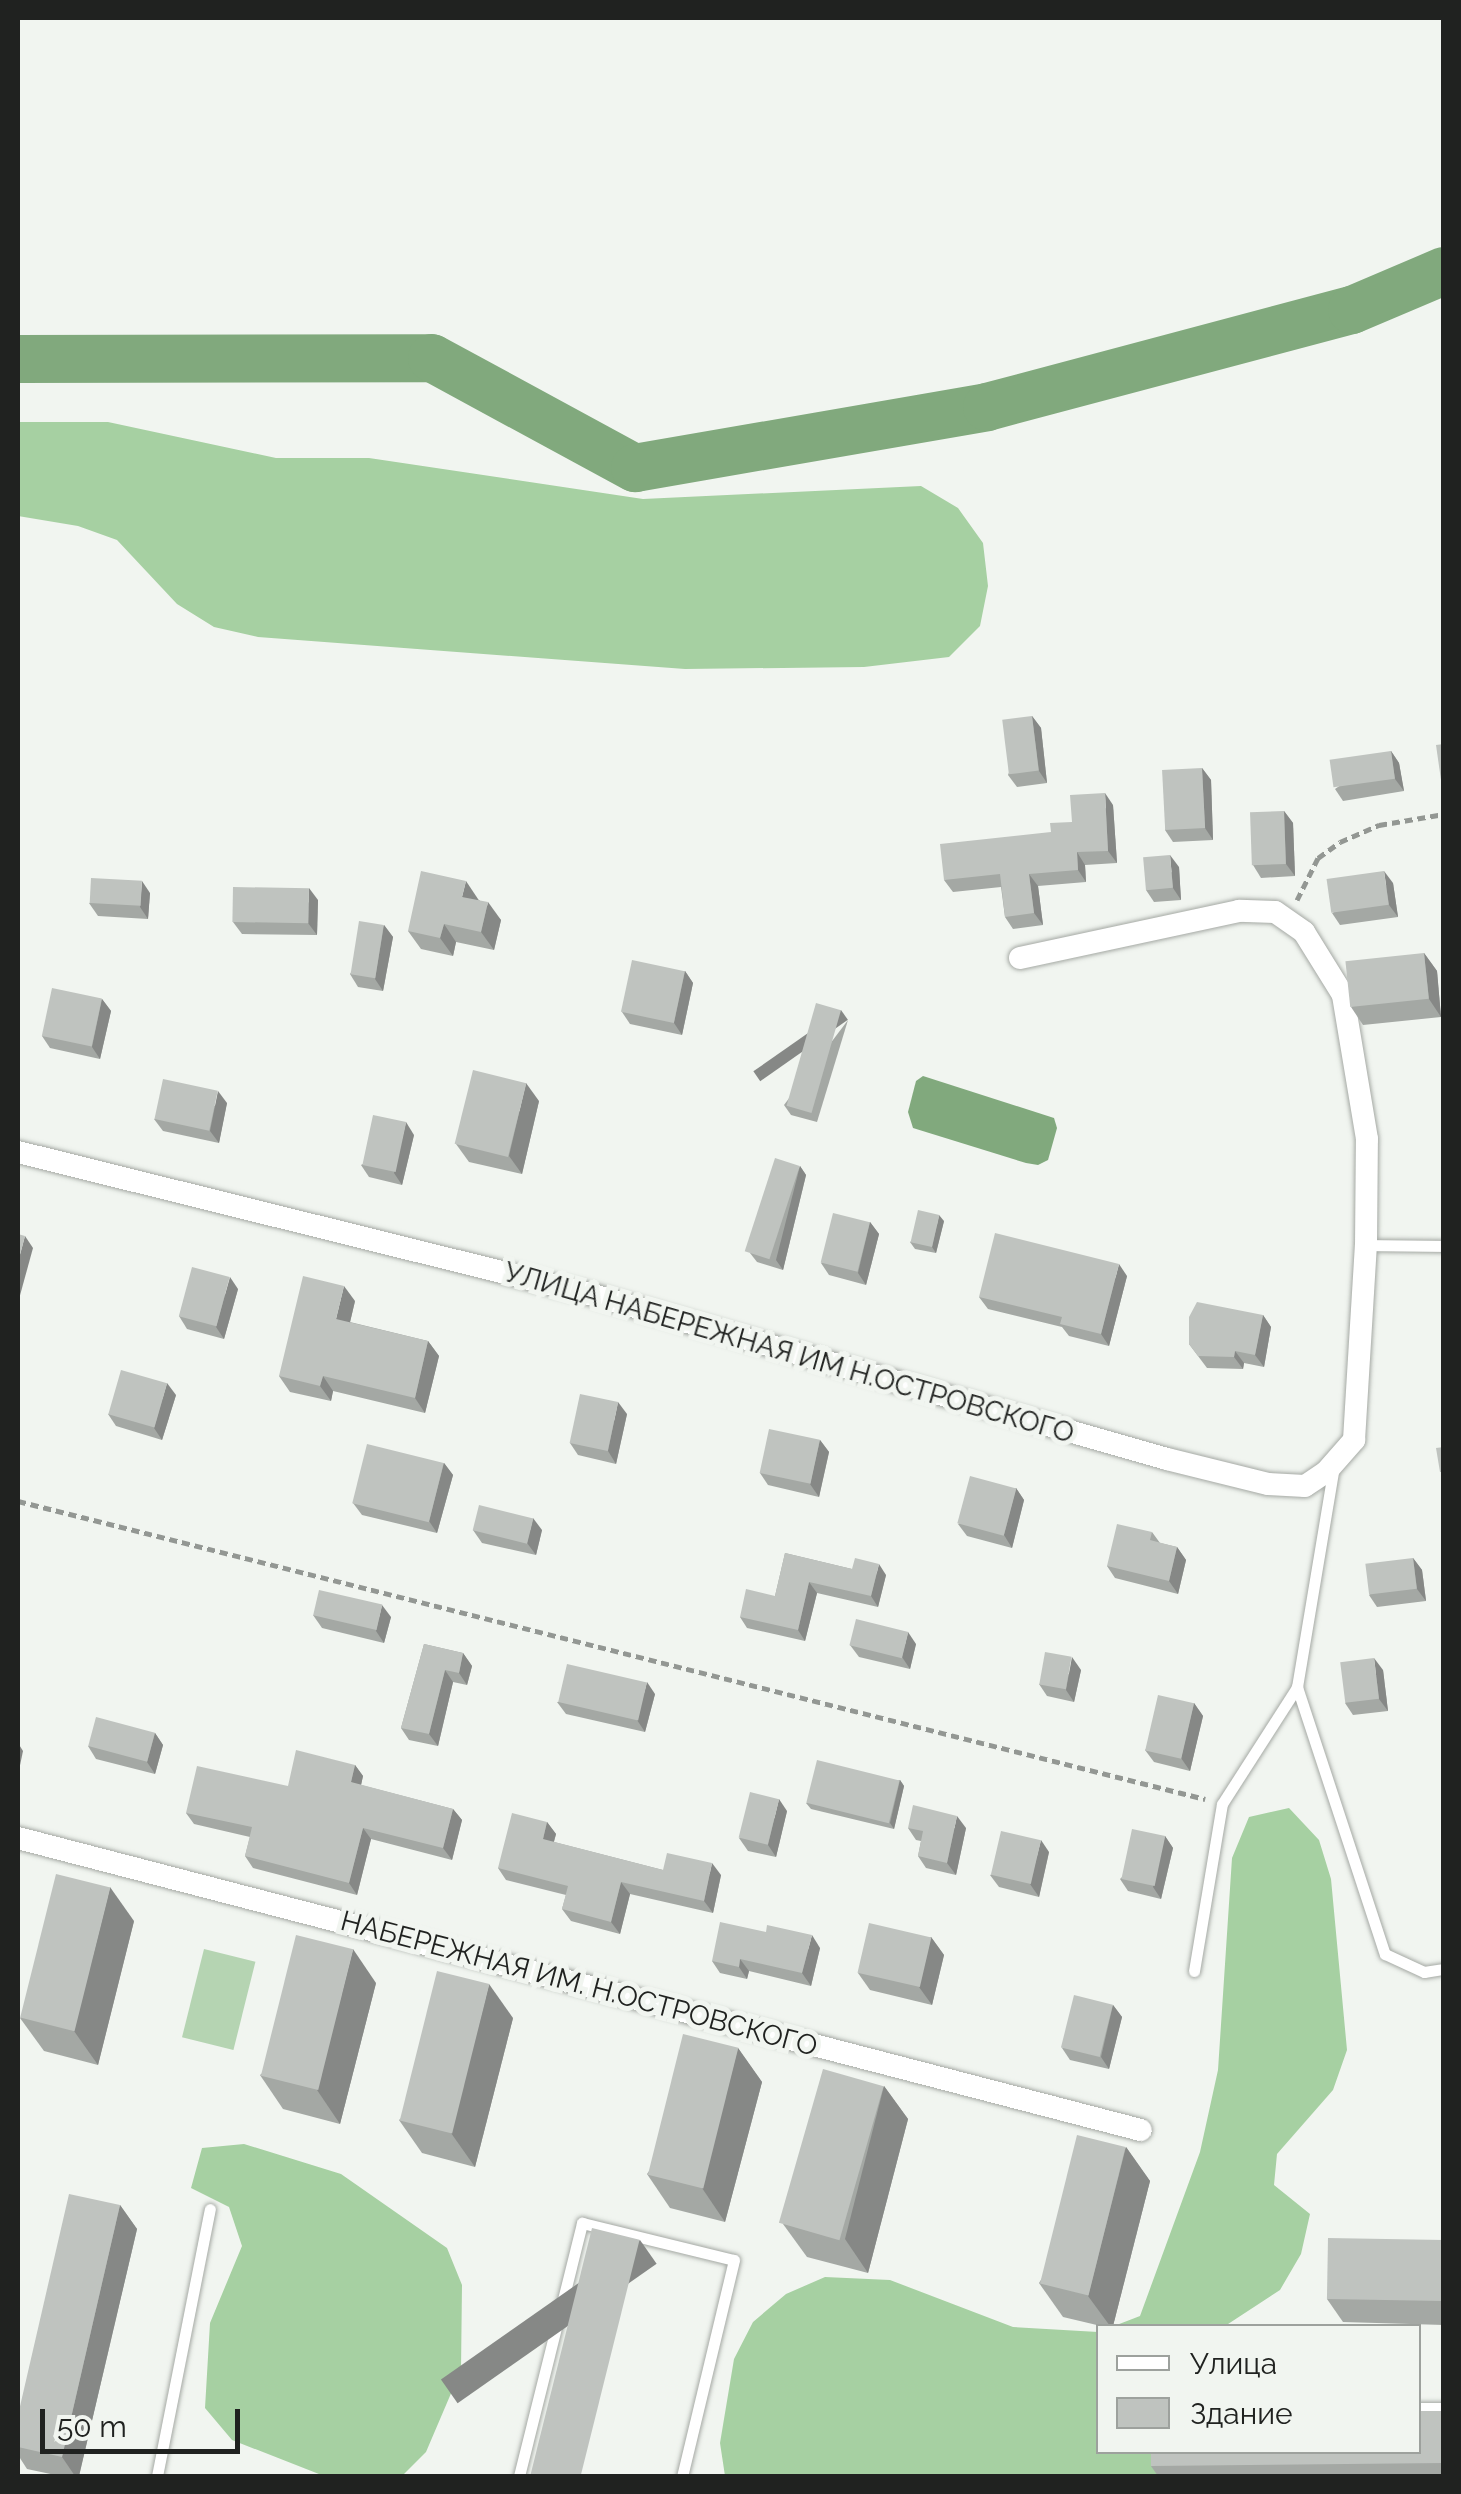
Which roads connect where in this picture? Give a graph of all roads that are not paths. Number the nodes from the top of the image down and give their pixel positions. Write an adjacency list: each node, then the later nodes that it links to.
1 (1020, 958): 3 (street)
2 (18, 1152): 5 (street, УЛИЦА НАБЕРЕЖНАЯ ИМ Н.ОСТРОВСКОГО)
3 (1366, 1245): 4 (lane); 5 (street)
4 (1444, 1246)
5 (1335, 1462): 6 (lane)
6 (1297, 1687): 8 (lane); 9 (lane)
7 (18, 1838): 10 (street, НАБЕРЕЖНАЯ ИМ. Н.ОСТРОВСКОГО)
8 (1444, 1969)
9 (1194, 1971)
10 (1141, 2130)
11 (210, 2209): 12 (lane)
12 (157, 2476)
13 (519, 2476): 14 (lane)
14 (682, 2476)

